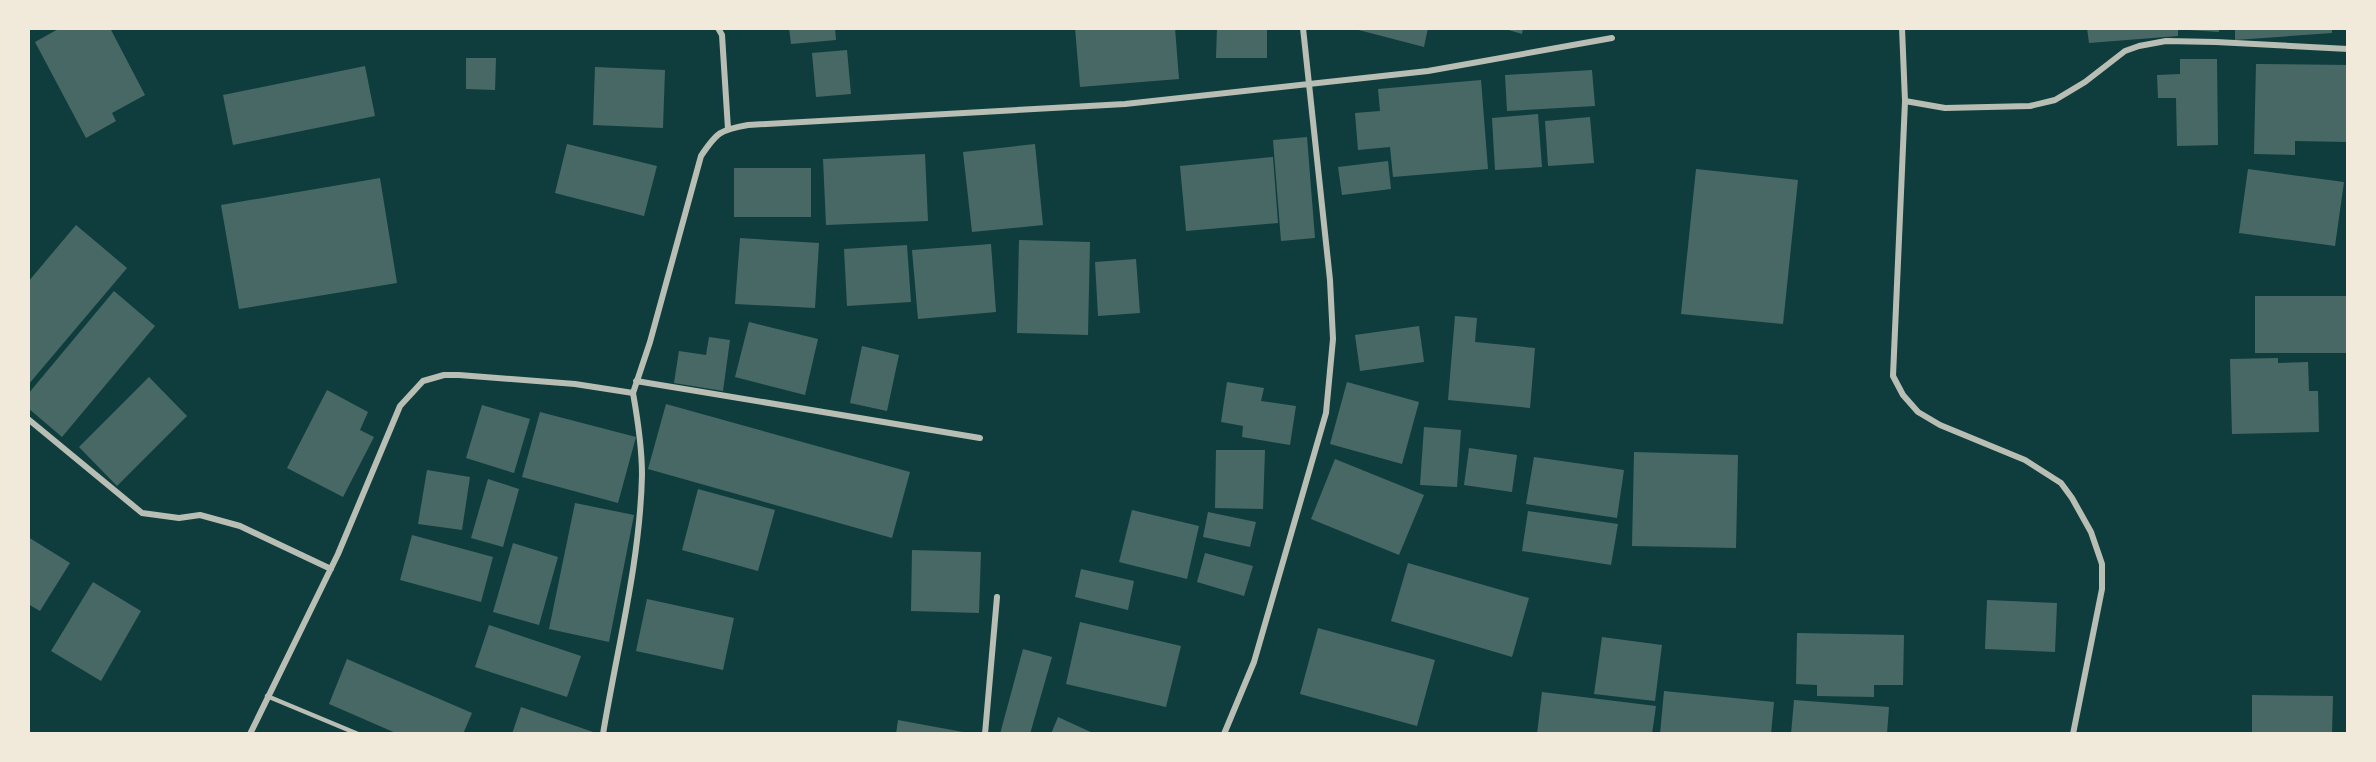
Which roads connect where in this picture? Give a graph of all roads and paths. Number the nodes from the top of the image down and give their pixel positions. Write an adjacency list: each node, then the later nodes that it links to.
1 (718, 28): 8 (street)
2 (1303, 28): 6 (street)
3 (1902, 28): 7 (street)
4 (1612, 38): 6 (street)
5 (2348, 49): 7 (street)
6 (1309, 83): 8 (street); 20 (street)
7 (1905, 101): 21 (street)
8 (728, 129): 9 (street)
9 (636, 381): 10 (street); 12 (street)
10 (633, 393): 13 (street); 18 (street)
11 (28, 419): 13 (street)
12 (980, 438)
13 (331, 569): 15 (street)
14 (997, 597): 19 (street)
15 (267, 696): 16 (street); 17 (lane)
16 (250, 734)
17 (358, 734)
18 (603, 734)
19 (985, 734)
20 (1224, 734)
21 (2073, 734)

